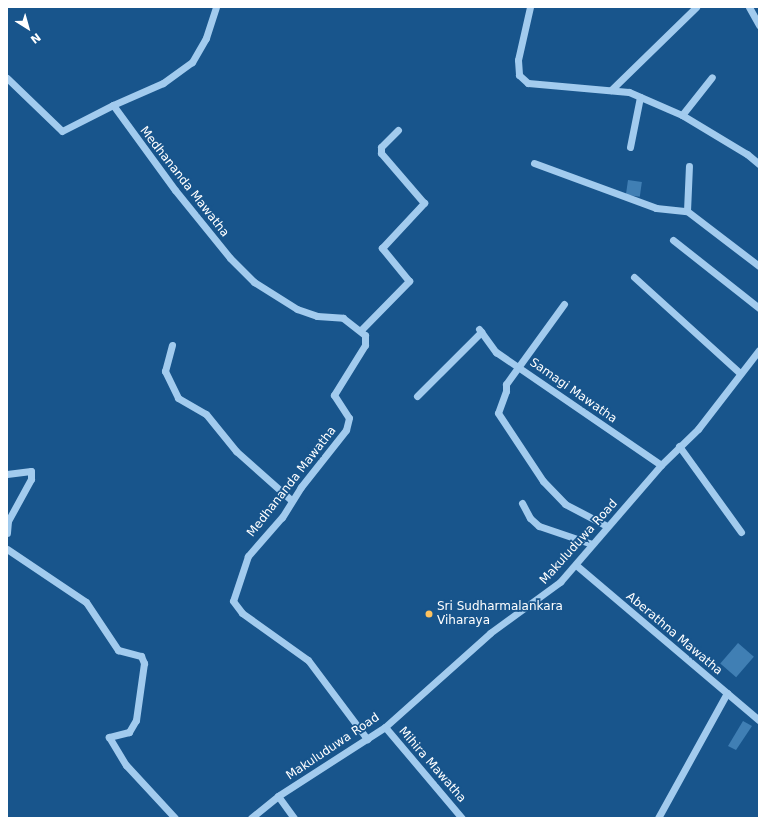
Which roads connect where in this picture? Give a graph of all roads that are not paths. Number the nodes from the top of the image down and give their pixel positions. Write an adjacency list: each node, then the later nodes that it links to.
1 (216, 7): 10 (street)
2 (530, 7): 8 (street)
3 (696, 7): 8 (street)
4 (749, 7): 5 (street)
5 (759, 24)
6 (712, 77): 11 (street)
7 (7, 78): 10 (street)
8 (611, 90): 9 (street)
9 (640, 97): 11 (street); 13 (street)
10 (113, 105): 23 (street, Medhananda Mawatha)
11 (682, 115): 15 (street)
12 (398, 130): 23 (street)
13 (630, 147)
14 (534, 163): 17 (street)
15 (759, 164)
16 (689, 166): 17 (street)
17 (687, 211): 19 (street)
18 (673, 240): 22 (street)
19 (759, 266)
20 (634, 277): 27 (street)
21 (564, 304): 26 (street)
22 (759, 308)
23 (361, 330): 32 (street, Medhananda Mawatha)
24 (172, 345): 32 (street)
25 (759, 350): 27 (street, Makuluduwa Road)
26 (517, 366): 28 (street, Samagi Mawatha); 30 (street, Samagi Mawatha); 34 (street)
27 (740, 372): 29 (street, Makuluduwa Road)
28 (417, 396)
29 (680, 446): 30 (street, Makuluduwa Road); 35 (street)
30 (661, 465): 34 (street, Makuluduwa Road)
31 (7, 474): 36 (street)
32 (291, 500): 43 (street, Medhananda Mawatha)
33 (522, 503): 37 (street)
34 (607, 526): 37 (street, Makuluduwa Road)
35 (741, 532)
36 (7, 533)
37 (592, 544): 39 (street, Makuluduwa Road)
38 (7, 549): 45 (street)
39 (576, 565): 40 (street, Aberathna Mawatha); 42 (street, Makuluduwa Road)
40 (727, 693): 41 (street, Aberathna Mawatha); 49 (street)
41 (759, 720)
42 (385, 727): 43 (street, Makuluduwa Road); 48 (street, Mihira Mawatha)
43 (367, 739): 44 (street, Makuluduwa Road)
44 (278, 796): 46 (street, Makuluduwa Road); 47 (street)
45 (175, 818)
46 (251, 818)
47 (294, 818)
48 (462, 818)
49 (658, 818)

